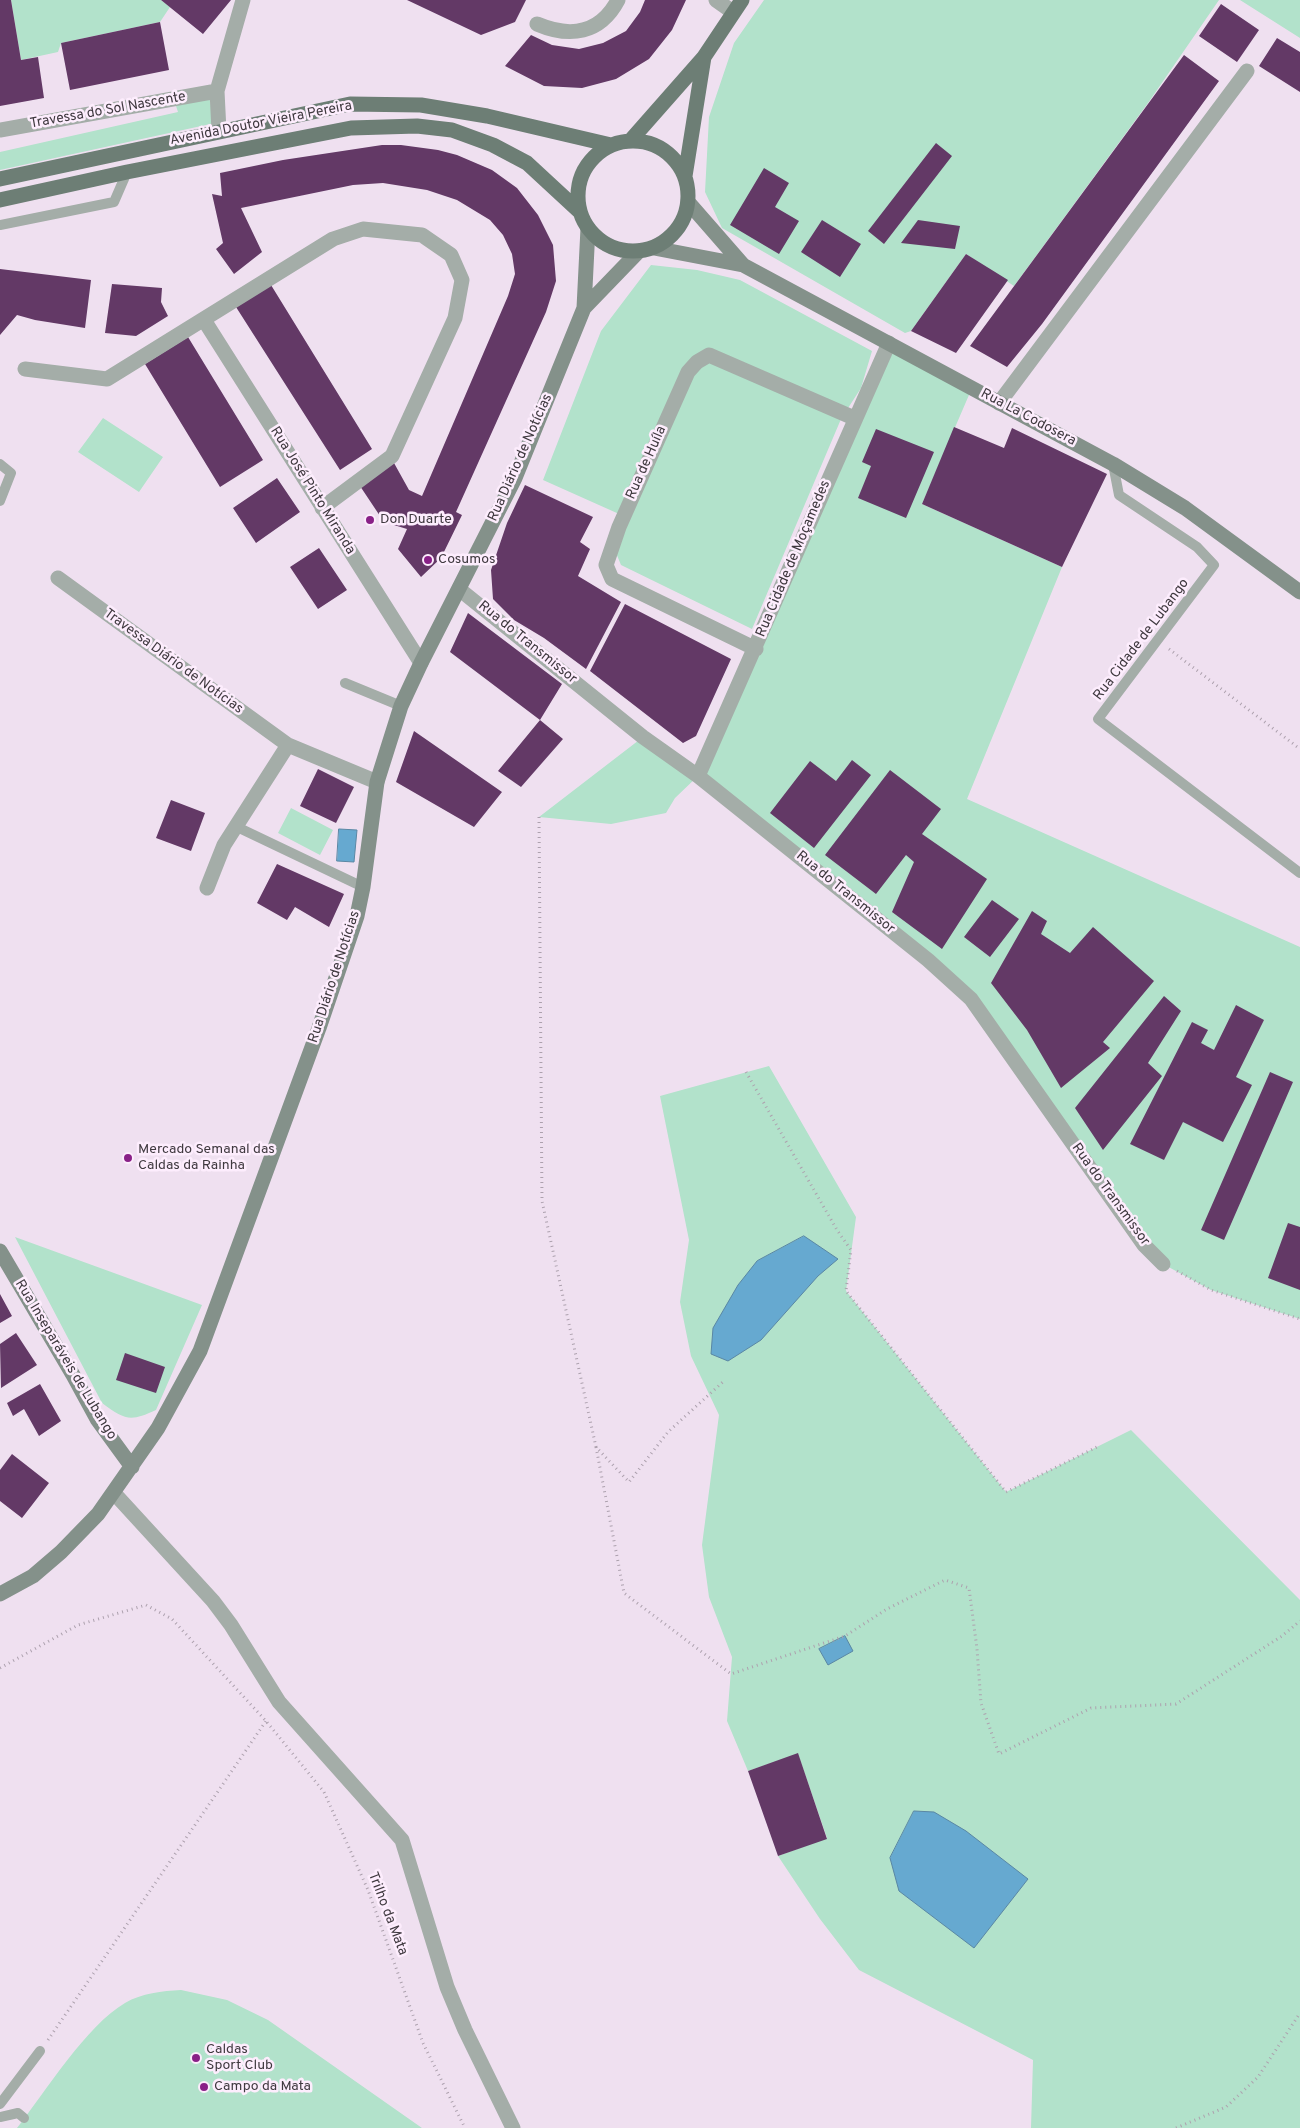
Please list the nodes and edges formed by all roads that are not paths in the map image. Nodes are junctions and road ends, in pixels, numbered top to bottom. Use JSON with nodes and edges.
{"nodes":[{"id":1,"x":242,"y":0,"type":"edge"},
{"id":2,"x":618,"y":0,"type":"edge"},
{"id":3,"x":716,"y":0,"type":"edge"},
{"id":4,"x":738,"y":6,"type":"edge"},
{"id":5,"x":537,"y":24,"type":"dead end"},
{"id":6,"x":704,"y":57,"type":"junction"},
{"id":7,"x":1247,"y":71,"type":"dead end"},
{"id":8,"x":217,"y":91,"type":"junction"},
{"id":9,"x":0,"y":130,"type":"edge"},
{"id":10,"x":219,"y":131,"type":"junction"},
{"id":11,"x":630,"y":141,"type":"junction"},
{"id":12,"x":611,"y":146,"type":"junction"},
{"id":13,"x":126,"y":172,"type":"junction"},
{"id":14,"x":685,"y":176,"type":"junction"},
{"id":15,"x":0,"y":179,"type":"edge"},
{"id":16,"x":0,"y":200,"type":"edge"},
{"id":17,"x":688,"y":202,"type":"junction"},
{"id":18,"x":580,"y":212,"type":"junction"},
{"id":19,"x":0,"y":225,"type":"edge"},
{"id":20,"x":588,"y":228,"type":"junction"},
{"id":21,"x":646,"y":249,"type":"junction"},
{"id":22,"x":742,"y":265,"type":"junction"},
{"id":23,"x":584,"y":308,"type":"junction"},
{"id":24,"x":204,"y":320,"type":"junction"},
{"id":25,"x":888,"y":343,"type":"junction"},
{"id":26,"x":25,"y":369,"type":"dead end"},
{"id":27,"x":999,"y":403,"type":"junction"},
{"id":28,"x":854,"y":418,"type":"junction"},
{"id":29,"x":0,"y":464,"type":"edge"},
{"id":30,"x":1113,"y":464,"type":"junction"},
{"id":31,"x":0,"y":501,"type":"edge"},
{"id":32,"x":322,"y":508,"type":"junction"},
{"id":33,"x":58,"y":578,"type":"dead end"},
{"id":34,"x":459,"y":589,"type":"junction"},
{"id":35,"x":1300,"y":592,"type":"edge"},
{"id":36,"x":756,"y":649,"type":"junction"},
{"id":37,"x":421,"y":663,"type":"junction"},
{"id":38,"x":345,"y":684,"type":"dead end"},
{"id":39,"x":401,"y":706,"type":"junction"},
{"id":40,"x":288,"y":746,"type":"junction"},
{"id":41,"x":698,"y":776,"type":"junction"},
{"id":42,"x":377,"y":782,"type":"junction"},
{"id":43,"x":235,"y":826,"type":"junction"},
{"id":44,"x":1300,"y":874,"type":"edge"},
{"id":45,"x":363,"y":887,"type":"junction"},
{"id":46,"x":206,"y":888,"type":"dead end"},
{"id":47,"x":0,"y":1251,"type":"edge"},
{"id":48,"x":1163,"y":1264,"type":"road end"},
{"id":49,"x":132,"y":1467,"type":"junction"},
{"id":50,"x":114,"y":1493,"type":"junction"},
{"id":51,"x":0,"y":1594,"type":"edge"},
{"id":52,"x":40,"y":2051,"type":"road end"},
{"id":53,"x":0,"y":2104,"type":"edge"},
{"id":54,"x":0,"y":2117,"type":"edge"},
{"id":55,"x":24,"y":2118,"type":"dead end"},
{"id":56,"x":513,"y":2128,"type":"edge"}],
"edges":[{"from":1,"to":8,"type":"street"},
{"from":2,"to":5,"type":"street"},
{"from":3,"to":4,"type":"street"},
{"from":4,"to":6,"type":"main road"},
{"from":6,"to":11,"type":"main road"},
{"from":6,"to":14,"type":"main road"},
{"from":7,"to":27,"type":"street"},
{"from":8,"to":9,"type":"street","name":"Travessa do Sol Nascente"},
{"from":8,"to":10,"type":"street"},
{"from":10,"to":12,"type":"main road","name":"Avenida Doutor Vieira Pereira"},
{"from":10,"to":15,"type":"main road","name":"Avenida Doutor Vieira Pereira"},
{"from":11,"to":12,"type":"main road"},
{"from":11,"to":14,"type":"main road"},
{"from":12,"to":18,"type":"main road"},
{"from":13,"to":16,"type":"main road","name":"Avenida Doutor Vieira Pereira"},
{"from":13,"to":18,"type":"main road","name":"Avenida Doutor Vieira Pereira"},
{"from":13,"to":19,"type":"lane"},
{"from":14,"to":17,"type":"main road"},
{"from":17,"to":21,"type":"main road"},
{"from":17,"to":22,"type":"main road","name":"Rua La Codosera"},
{"from":18,"to":20,"type":"main road"},
{"from":20,"to":21,"type":"main road"},
{"from":20,"to":23,"type":"main road"},
{"from":21,"to":22,"type":"main road","name":"Rua La Codosera"},
{"from":21,"to":23,"type":"main road"},
{"from":22,"to":25,"type":"main road","name":"Rua La Codosera"},
{"from":23,"to":34,"type":"main road","name":"Rua Diário de Notícias"},
{"from":24,"to":26,"type":"street"},
{"from":24,"to":32,"type":"street","name":"Rua José Pinto Miranda"},
{"from":24,"to":32,"type":"street"},
{"from":25,"to":27,"type":"main road","name":"Rua La Codosera"},
{"from":25,"to":28,"type":"street","name":"Rua Cidade de Moçamedes"},
{"from":27,"to":30,"type":"main road","name":"Rua La Codosera"},
{"from":28,"to":36,"type":"street","name":"Rua Cidade de Moçamedes"},
{"from":28,"to":36,"type":"street","name":"Rua de Huíla"},
{"from":29,"to":31,"type":"lane"},
{"from":30,"to":35,"type":"main road","name":"Rua La Codosera"},
{"from":30,"to":44,"type":"lane","name":"Rua Cidade de Lubango"},
{"from":32,"to":37,"type":"street","name":"Rua José Pinto Miranda"},
{"from":33,"to":40,"type":"street","name":"Travessa Diário de Notícias"},
{"from":34,"to":37,"type":"main road","name":"Rua Diário de Notícias"},
{"from":34,"to":41,"type":"street","name":"Rua do Transmissor"},
{"from":36,"to":41,"type":"street","name":"Rua Cidade de Moçamedes"},
{"from":37,"to":39,"type":"main road","name":"Rua Diário de Notícias"},
{"from":38,"to":39,"type":"lane"},
{"from":39,"to":42,"type":"main road","name":"Rua Diário de Notícias"},
{"from":40,"to":42,"type":"street","name":"Travessa Diário de Notícias"},
{"from":40,"to":43,"type":"street"},
{"from":41,"to":48,"type":"street","name":"Rua do Transmissor"},
{"from":42,"to":45,"type":"main road","name":"Rua Diário de Notícias"},
{"from":43,"to":45,"type":"lane"},
{"from":43,"to":46,"type":"street"},
{"from":45,"to":49,"type":"main road","name":"Rua Diário de Notícias"},
{"from":47,"to":49,"type":"main road","name":"Rua Inseparáveis de Lubango"},
{"from":49,"to":50,"type":"main road","name":"Rua Diário de Notícias"},
{"from":50,"to":51,"type":"main road","name":"Rua Diário de Notícias"},
{"from":50,"to":56,"type":"street"},
{"from":52,"to":53,"type":"lane"},
{"from":54,"to":55,"type":"lane"}]}
